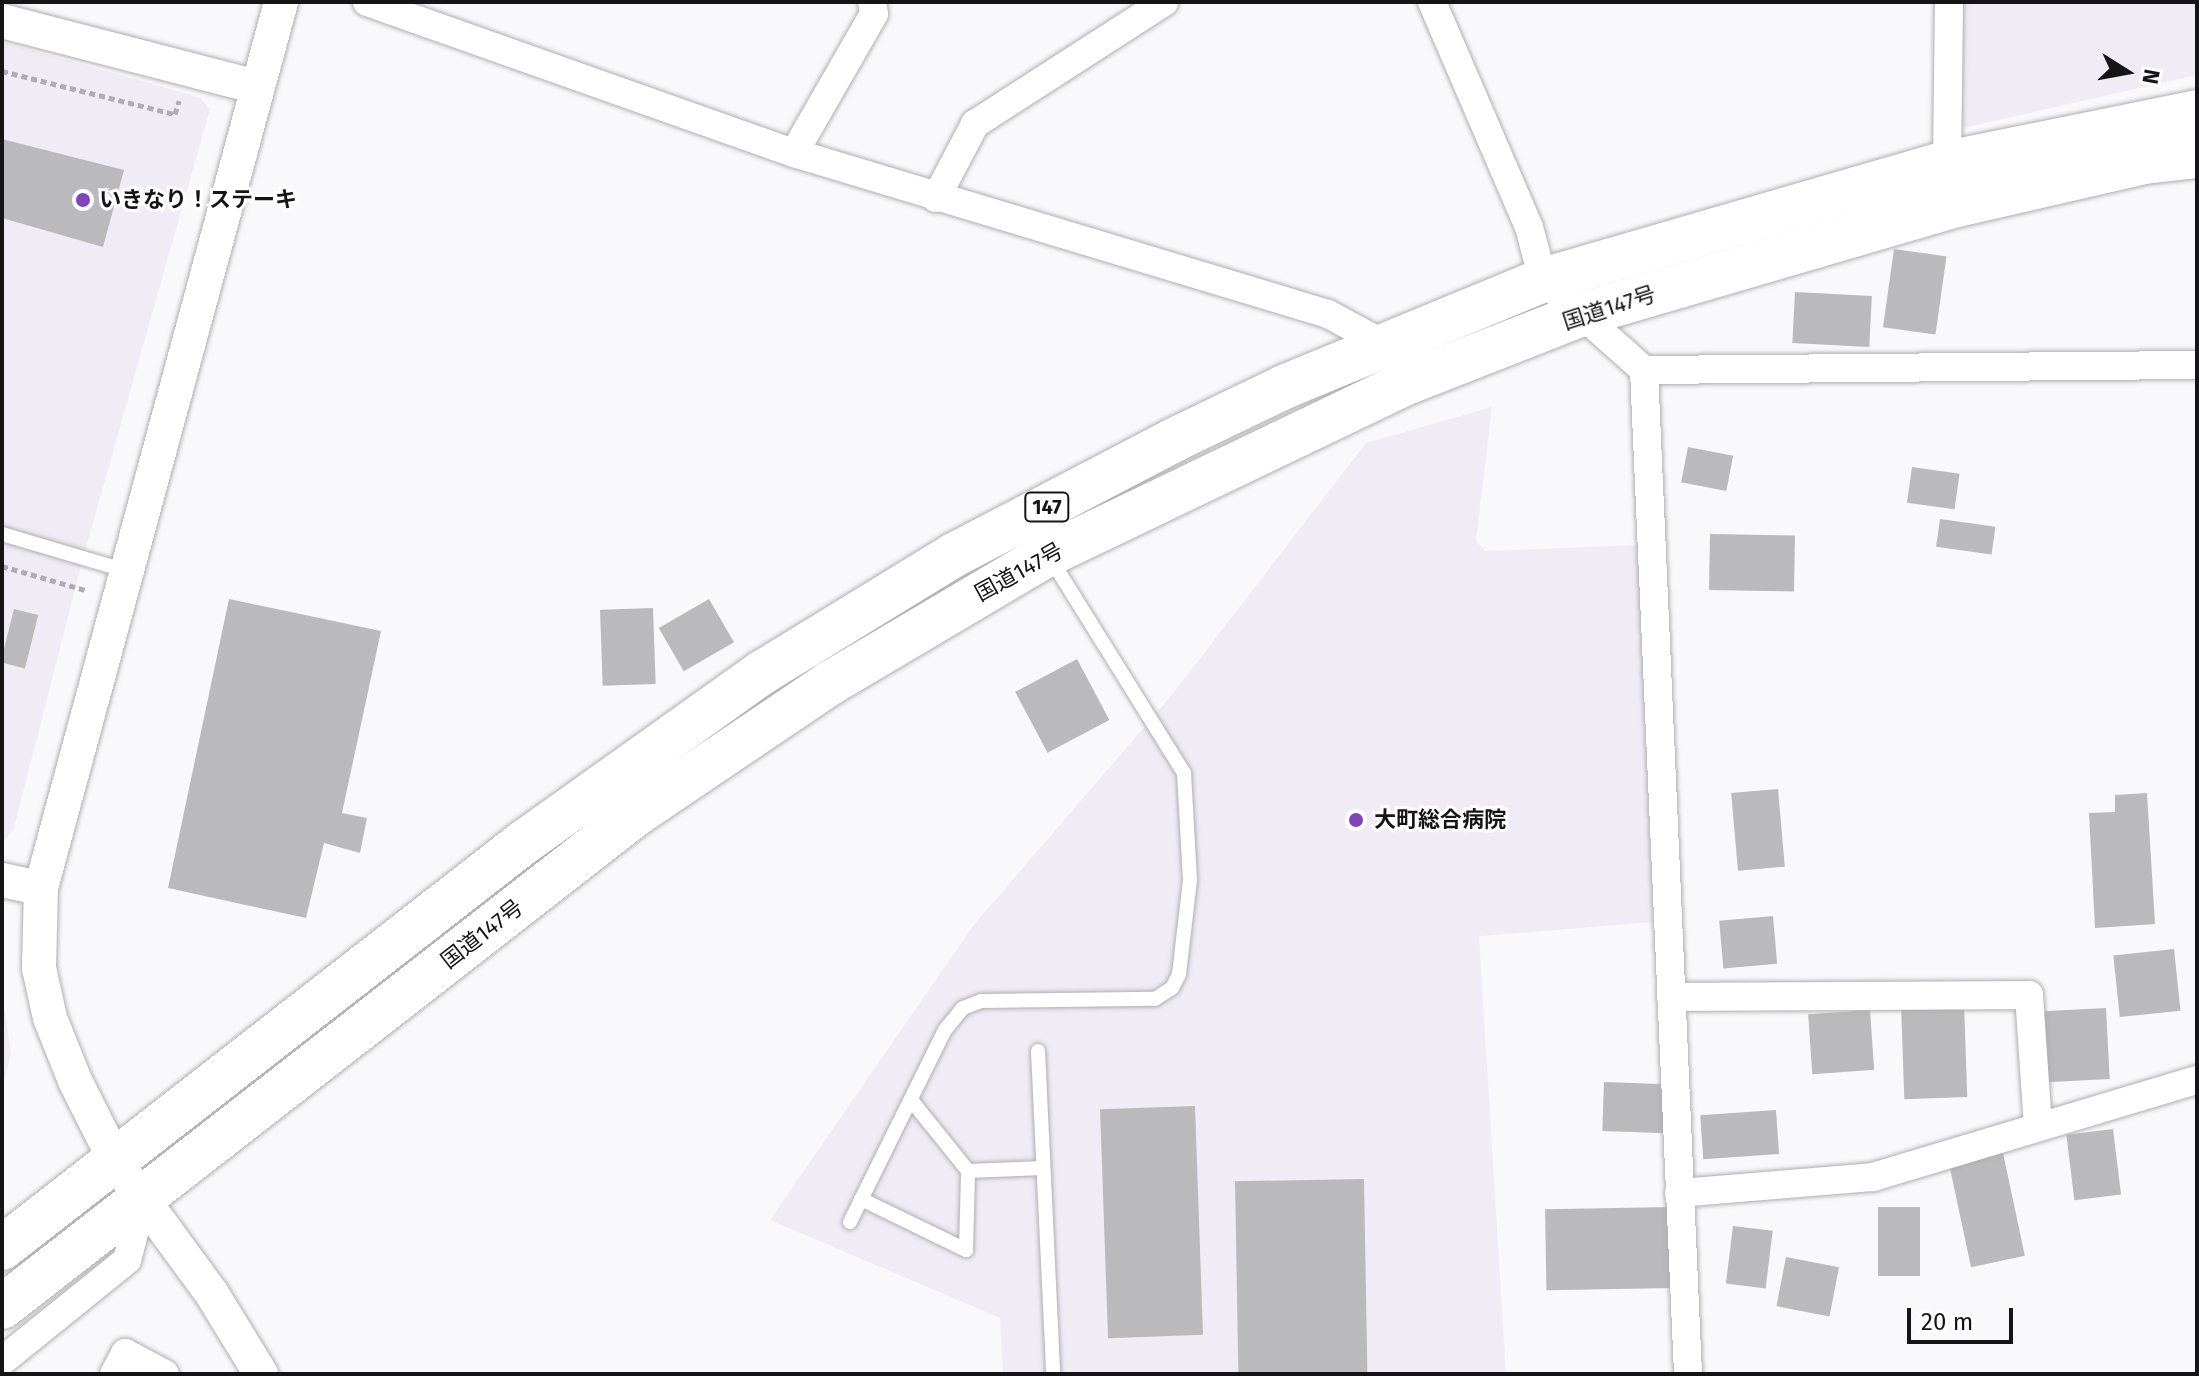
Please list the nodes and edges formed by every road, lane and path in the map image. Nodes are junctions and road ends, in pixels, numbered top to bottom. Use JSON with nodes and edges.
{"nodes":[{"id":1,"x":281,"y":2,"type":"edge"},
{"id":2,"x":367,"y":2,"type":"edge"},
{"id":3,"x":872,"y":2,"type":"edge"},
{"id":4,"x":1164,"y":2,"type":"edge"},
{"id":5,"x":1432,"y":2,"type":"edge"},
{"id":6,"x":1949,"y":2,"type":"edge"},
{"id":7,"x":2,"y":21,"type":"edge"},
{"id":8,"x":2,"y":71,"type":"edge"},
{"id":9,"x":257,"y":87,"type":"junction"},
{"id":10,"x":181,"y":92,"type":"dead end"},
{"id":11,"x":2197,"y":112,"type":"edge"},
{"id":12,"x":794,"y":153,"type":"junction"},
{"id":13,"x":2197,"y":156,"type":"edge"},
{"id":14,"x":1947,"y":163,"type":"junction"},
{"id":15,"x":936,"y":198,"type":"junction"},
{"id":16,"x":1543,"y":280,"type":"junction"},
{"id":17,"x":1580,"y":315,"type":"junction"},
{"id":18,"x":1400,"y":364,"type":"junction"},
{"id":19,"x":2197,"y":365,"type":"edge"},
{"id":20,"x":1644,"y":370,"type":"junction"},
{"id":21,"x":2,"y":534,"type":"edge"},
{"id":22,"x":1039,"y":535,"type":"junction"},
{"id":23,"x":2,"y":566,"type":"edge"},
{"id":24,"x":128,"y":571,"type":"junction"},
{"id":25,"x":94,"y":593,"type":"dead end"},
{"id":26,"x":2,"y":880,"type":"edge"},
{"id":27,"x":41,"y":888,"type":"junction"},
{"id":28,"x":1671,"y":997,"type":"junction"},
{"id":29,"x":1038,"y":1051,"type":"dead end"},
{"id":30,"x":2197,"y":1080,"type":"edge"},
{"id":31,"x":911,"y":1100,"type":"junction"},
{"id":32,"x":2038,"y":1126,"type":"junction"},
{"id":33,"x":117,"y":1164,"type":"junction"},
{"id":34,"x":1043,"y":1168,"type":"junction"},
{"id":35,"x":968,"y":1171,"type":"junction"},
{"id":36,"x":1679,"y":1193,"type":"junction"},
{"id":37,"x":861,"y":1199,"type":"junction"},
{"id":38,"x":143,"y":1200,"type":"junction"},
{"id":39,"x":850,"y":1222,"type":"dead end"},
{"id":40,"x":2,"y":1248,"type":"edge"},
{"id":41,"x":2,"y":1307,"type":"edge"},
{"id":42,"x":2,"y":1361,"type":"edge"},
{"id":43,"x":114,"y":1374,"type":"edge"},
{"id":44,"x":165,"y":1374,"type":"edge"},
{"id":45,"x":261,"y":1374,"type":"edge"},
{"id":46,"x":1053,"y":1374,"type":"edge"},
{"id":47,"x":1688,"y":1374,"type":"edge"}],
"edges":[{"from":1,"to":9,"type":"street"},
{"from":2,"to":12,"type":"street"},
{"from":3,"to":12,"type":"street"},
{"from":4,"to":15,"type":"street"},
{"from":5,"to":16,"type":"street"},
{"from":6,"to":14,"type":"street"},
{"from":7,"to":9,"type":"street"},
{"from":8,"to":10,"type":"path"},
{"from":9,"to":24,"type":"street"},
{"from":11,"to":14,"type":"highway","name":"国道147号","number":"147"},
{"from":12,"to":15,"type":"street"},
{"from":13,"to":17,"type":"highway","name":"国道147号","number":"147"},
{"from":14,"to":16,"type":"highway","name":"国道147号","number":"147"},
{"from":15,"to":18,"type":"street"},
{"from":16,"to":17,"type":"street"},
{"from":16,"to":18,"type":"highway","name":"国道147号","number":"147"},
{"from":17,"to":18,"type":"highway","name":"国道147号","number":"147"},
{"from":17,"to":20,"type":"street"},
{"from":18,"to":22,"type":"highway","name":"国道147号","number":"147"},
{"from":19,"to":20,"type":"street"},
{"from":20,"to":28,"type":"street"},
{"from":21,"to":24,"type":"lane"},
{"from":22,"to":31,"type":"lane"},
{"from":22,"to":33,"type":"highway","name":"国道147号","number":"147"},
{"from":22,"to":38,"type":"highway","name":"国道147号","number":"147"},
{"from":23,"to":25,"type":"path"},
{"from":24,"to":27,"type":"street"},
{"from":26,"to":27,"type":"street"},
{"from":27,"to":33,"type":"street"},
{"from":28,"to":32,"type":"street"},
{"from":28,"to":36,"type":"street"},
{"from":29,"to":34,"type":"lane"},
{"from":30,"to":32,"type":"street"},
{"from":31,"to":35,"type":"lane"},
{"from":31,"to":37,"type":"lane"},
{"from":32,"to":36,"type":"street"},
{"from":33,"to":38,"type":"street"},
{"from":33,"to":40,"type":"highway","name":"国道147号","number":"147"},
{"from":34,"to":35,"type":"lane"},
{"from":34,"to":46,"type":"lane"},
{"from":35,"to":37,"type":"lane"},
{"from":36,"to":47,"type":"street"},
{"from":37,"to":39,"type":"lane"},
{"from":38,"to":41,"type":"highway","name":"国道147号","number":"147"},
{"from":38,"to":42,"type":"street"},
{"from":38,"to":45,"type":"street"},
{"from":43,"to":44,"type":"street"}]}
